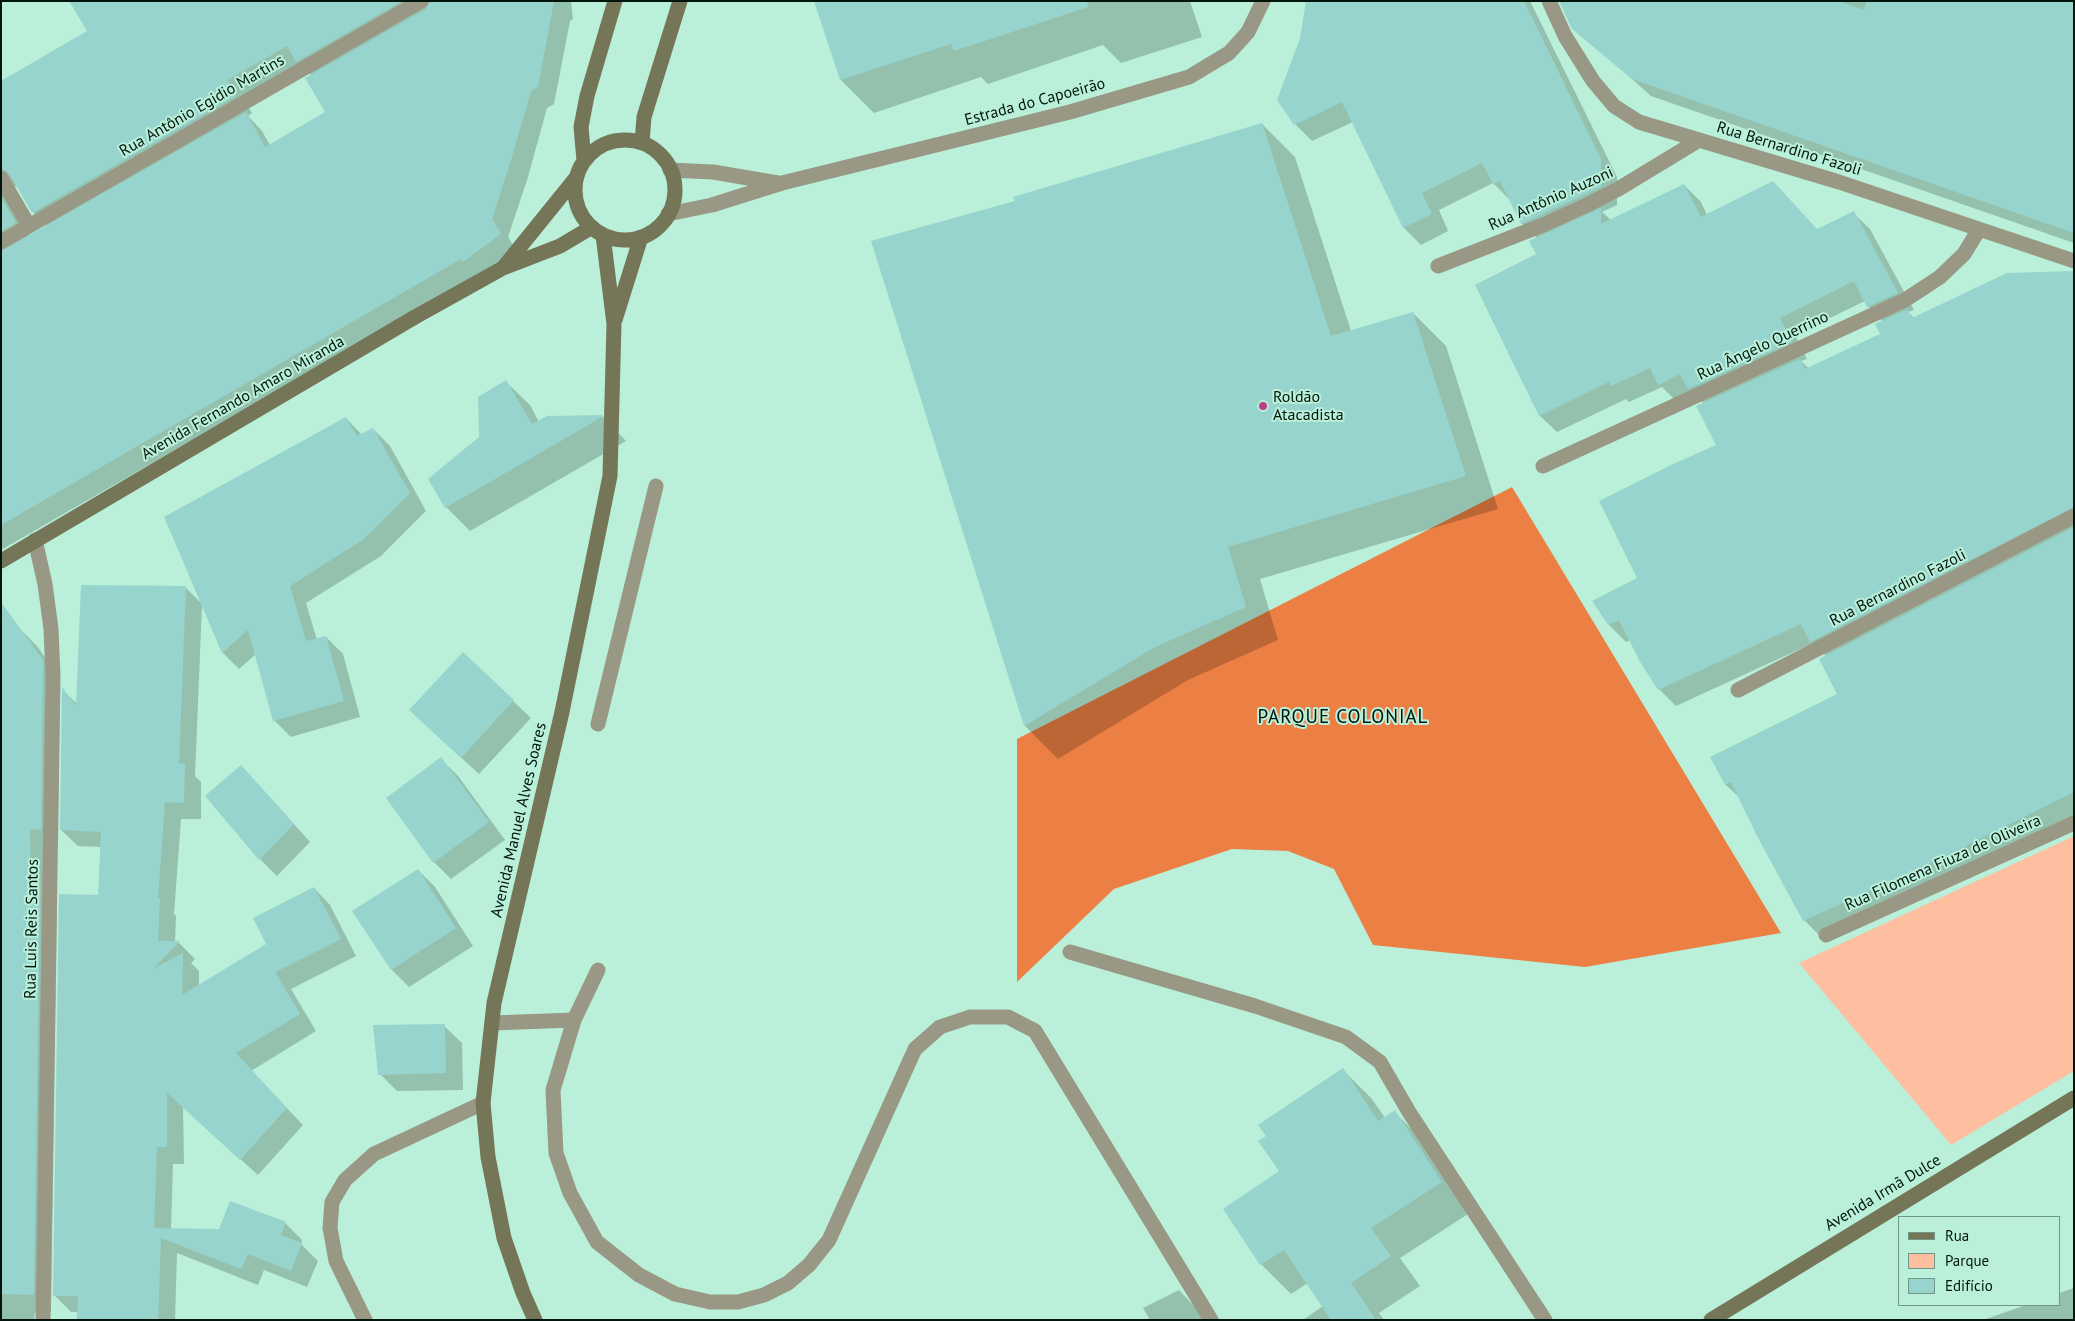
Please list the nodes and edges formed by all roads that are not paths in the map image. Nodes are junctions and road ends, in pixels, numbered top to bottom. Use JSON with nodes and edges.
{"nodes":[{"id":1,"x":421,"y":1,"type":"edge"},
{"id":2,"x":615,"y":1,"type":"edge"},
{"id":3,"x":680,"y":1,"type":"edge"},
{"id":4,"x":1263,"y":1,"type":"edge"},
{"id":5,"x":1549,"y":1,"type":"edge"},
{"id":6,"x":1699,"y":140,"type":"junction"},
{"id":7,"x":642,"y":143,"type":"junction"},
{"id":8,"x":584,"y":160,"type":"junction"},
{"id":9,"x":670,"y":170,"type":"junction"},
{"id":10,"x":1,"y":178,"type":"edge"},
{"id":11,"x":575,"y":179,"type":"junction"},
{"id":12,"x":782,"y":183,"type":"junction"},
{"id":13,"x":668,"y":214,"type":"junction"},
{"id":14,"x":29,"y":226,"type":"junction"},
{"id":15,"x":1978,"y":230,"type":"junction"},
{"id":16,"x":598,"y":231,"type":"junction"},
{"id":17,"x":641,"y":237,"type":"junction"},
{"id":18,"x":1,"y":242,"type":"edge"},
{"id":19,"x":2074,"y":261,"type":"edge"},
{"id":20,"x":1438,"y":266,"type":"dead end"},
{"id":21,"x":503,"y":268,"type":"junction"},
{"id":22,"x":614,"y":324,"type":"junction"},
{"id":23,"x":1543,"y":466,"type":"dead end"},
{"id":24,"x":656,"y":486,"type":"dead end"},
{"id":25,"x":2074,"y":516,"type":"edge"},
{"id":26,"x":35,"y":540,"type":"junction"},
{"id":27,"x":1,"y":561,"type":"edge"},
{"id":28,"x":1738,"y":690,"type":"dead end"},
{"id":29,"x":598,"y":724,"type":"dead end"},
{"id":30,"x":2074,"y":823,"type":"edge"},
{"id":31,"x":1826,"y":935,"type":"dead end"},
{"id":32,"x":1070,"y":952,"type":"dead end"},
{"id":33,"x":598,"y":970,"type":"dead end"},
{"id":34,"x":574,"y":1020,"type":"junction"},
{"id":35,"x":492,"y":1023,"type":"junction"},
{"id":36,"x":2074,"y":1098,"type":"edge"},
{"id":37,"x":483,"y":1103,"type":"junction"},
{"id":38,"x":44,"y":1320,"type":"edge"},
{"id":39,"x":365,"y":1320,"type":"edge"},
{"id":40,"x":535,"y":1320,"type":"edge"},
{"id":41,"x":1211,"y":1320,"type":"edge"},
{"id":42,"x":1545,"y":1320,"type":"edge"},
{"id":43,"x":1711,"y":1320,"type":"edge"}],
"edges":[{"from":1,"to":14,"type":"street","name":"Rua Antônio Egidio Martins"},
{"from":2,"to":8,"type":"main road"},
{"from":3,"to":7,"type":"main road"},
{"from":4,"to":12,"type":"street","name":"Estrada do Capoeirão"},
{"from":5,"to":6,"type":"street","name":"Rua Bernardino Fazoli"},
{"from":6,"to":15,"type":"street","name":"Rua Bernardino Fazoli"},
{"from":6,"to":20,"type":"street","name":"Rua Antônio Auzoni"},
{"from":7,"to":8,"type":"main road"},
{"from":7,"to":9,"type":"main road"},
{"from":8,"to":11,"type":"main road"},
{"from":9,"to":12,"type":"street","name":"Estrada do Capoeirão"},
{"from":9,"to":13,"type":"main road"},
{"from":10,"to":14,"type":"street"},
{"from":11,"to":16,"type":"main road"},
{"from":11,"to":21,"type":"main road","name":"Avenida Fernando Amaro Miranda"},
{"from":12,"to":13,"type":"street","name":"Estrada do Capoeirão"},
{"from":13,"to":17,"type":"main road"},
{"from":14,"to":18,"type":"street","name":"Rua Antônio Egidio Martins"},
{"from":15,"to":19,"type":"street","name":"Rua Bernardino Fazoli"},
{"from":15,"to":23,"type":"street","name":"Rua Ângelo Querrino"},
{"from":16,"to":17,"type":"main road"},
{"from":16,"to":21,"type":"main road","name":"Avenida Fernando Amaro Miranda"},
{"from":16,"to":22,"type":"main road","name":"Avenida Manuel Alves Soares"},
{"from":17,"to":22,"type":"main road","name":"Avenida Manuel Alves Soares"},
{"from":21,"to":26,"type":"main road","name":"Avenida Fernando Amaro Miranda"},
{"from":22,"to":35,"type":"main road","name":"Avenida Manuel Alves Soares"},
{"from":24,"to":29,"type":"street"},
{"from":25,"to":28,"type":"street","name":"Rua Bernardino Fazoli"},
{"from":26,"to":27,"type":"main road","name":"Avenida Fernando Amaro Miranda"},
{"from":26,"to":38,"type":"street","name":"Rua Luis Reis Santos"},
{"from":30,"to":31,"type":"street","name":"Rua Filomena Fiuza de Oliveira"},
{"from":32,"to":42,"type":"street"},
{"from":33,"to":34,"type":"street"},
{"from":34,"to":35,"type":"street"},
{"from":34,"to":41,"type":"street"},
{"from":35,"to":37,"type":"main road","name":"Avenida Manuel Alves Soares"},
{"from":36,"to":43,"type":"main road","name":"Avenida Irmã Dulce"},
{"from":37,"to":39,"type":"street"},
{"from":37,"to":40,"type":"main road","name":"Avenida Manuel Alves Soares"}]}
